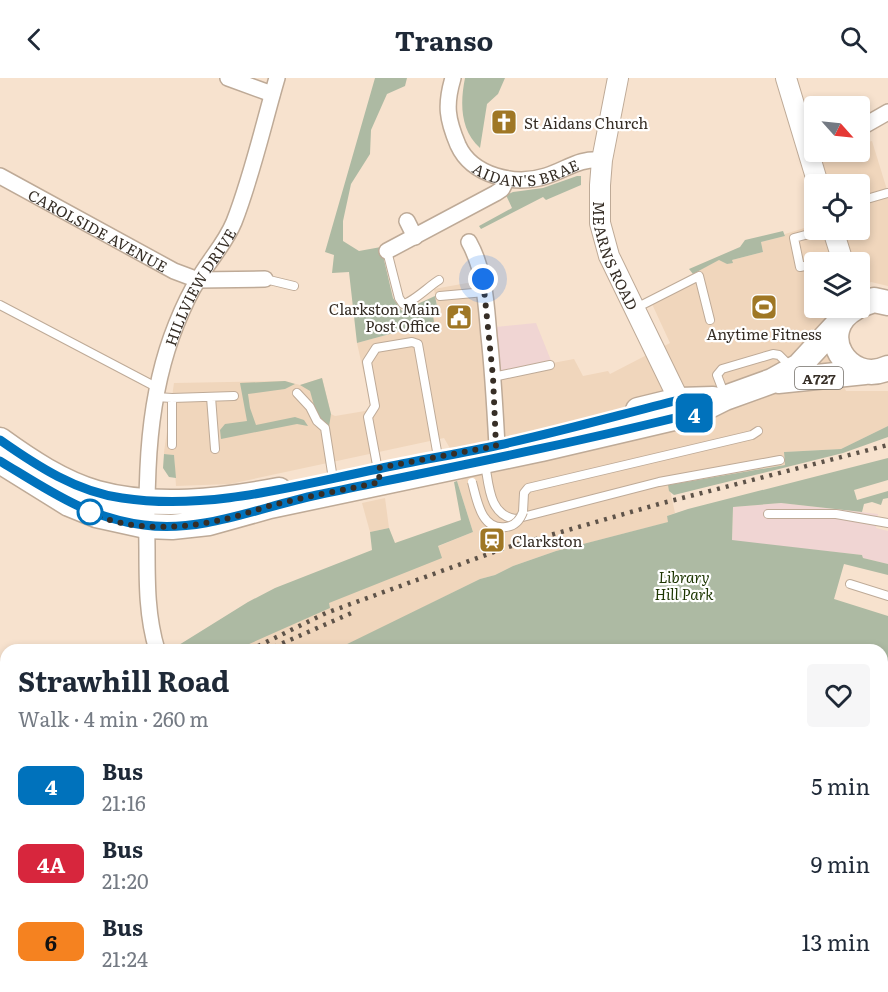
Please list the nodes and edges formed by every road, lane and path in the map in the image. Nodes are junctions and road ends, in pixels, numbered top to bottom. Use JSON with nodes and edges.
{"nodes":[{"id":1,"x":228,"y":78,"type":"edge"},
{"id":2,"x":277,"y":78,"type":"edge"},
{"id":3,"x":453,"y":78,"type":"edge"},
{"id":4,"x":618,"y":78,"type":"edge"},
{"id":5,"x":786,"y":78,"type":"edge"},
{"id":6,"x":272,"y":94,"type":"junction"},
{"id":7,"x":888,"y":112,"type":"edge"},
{"id":8,"x":870,"y":122,"type":"edge"},
{"id":9,"x":804,"y":129,"type":"edge"},
{"id":10,"x":602,"y":160,"type":"junction"},
{"id":11,"x":0,"y":176,"type":"edge"},
{"id":12,"x":507,"y":179,"type":"junction"},
{"id":13,"x":887,"y":193,"type":"edge"},
{"id":14,"x":870,"y":198,"type":"edge"},
{"id":15,"x":407,"y":221,"type":"dead end"},
{"id":16,"x":804,"y":235,"type":"edge"},
{"id":17,"x":415,"y":237,"type":"junction"},
{"id":18,"x":469,"y":242,"type":"dead end"},
{"id":19,"x":387,"y":251,"type":"joint"},
{"id":20,"x":804,"y":266,"type":"edge"},
{"id":21,"x":265,"y":279,"type":"joint"},
{"id":22,"x":198,"y":280,"type":"junction"},
{"id":23,"x":439,"y":280,"type":"dead end"},
{"id":24,"x":294,"y":286,"type":"dead end"},
{"id":25,"x":485,"y":292,"type":"junction"},
{"id":26,"x":440,"y":296,"type":"dead end"},
{"id":27,"x":872,"y":301,"type":"edge"},
{"id":28,"x":0,"y":305,"type":"edge"},
{"id":29,"x":635,"y":309,"type":"junction"},
{"id":30,"x":710,"y":320,"type":"dead end"},
{"id":31,"x":836,"y":326,"type":"junction"},
{"id":32,"x":550,"y":365,"type":"dead end"},
{"id":33,"x":794,"y":369,"type":"junction"},
{"id":34,"x":877,"y":370,"type":"edge"},
{"id":35,"x":493,"y":377,"type":"junction"},
{"id":36,"x":772,"y":381,"type":"junction"},
{"id":37,"x":157,"y":392,"type":"junction"},
{"id":38,"x":297,"y":393,"type":"dead end"},
{"id":39,"x":234,"y":396,"type":"dead end"},
{"id":40,"x":211,"y":397,"type":"junction"},
{"id":41,"x":724,"y":398,"type":"junction"},
{"id":42,"x":172,"y":399,"type":"junction"},
{"id":43,"x":687,"y":406,"type":"junction"},
{"id":44,"x":758,"y":431,"type":"dead end"},
{"id":45,"x":0,"y":440,"type":"edge"},
{"id":46,"x":172,"y":445,"type":"dead end"},
{"id":47,"x":215,"y":449,"type":"dead end"},
{"id":48,"x":438,"y":457,"type":"junction"},
{"id":49,"x":780,"y":460,"type":"dead end"},
{"id":50,"x":0,"y":461,"type":"edge"},
{"id":51,"x":480,"y":463,"type":"junction"},
{"id":52,"x":379,"y":475,"type":"junction"},
{"id":53,"x":333,"y":479,"type":"junction"},
{"id":54,"x":146,"y":501,"type":"junction"},
{"id":55,"x":768,"y":514,"type":"dead end"},
{"id":56,"x":888,"y":523,"type":"edge"},
{"id":57,"x":146,"y":526,"type":"junction"},
{"id":58,"x":850,"y":584,"type":"dead end"},
{"id":59,"x":888,"y":596,"type":"edge"},
{"id":60,"x":152,"y":644,"type":"edge"}],
"edges":[{"from":1,"to":6,"type":"street"},
{"from":2,"to":6,"type":"street","name":"HILLVIEW DRIVE"},
{"from":3,"to":12,"type":"street","name":"AIDAN'S BRAE"},
{"from":4,"to":10,"type":"street","name":"MEARNS ROAD"},
{"from":5,"to":9,"type":"street"},
{"from":6,"to":22,"type":"street","name":"HILLVIEW DRIVE"},
{"from":7,"to":8,"type":"street"},
{"from":10,"to":12,"type":"street","name":"AIDAN'S BRAE"},
{"from":10,"to":29,"type":"street","name":"MEARNS ROAD"},
{"from":11,"to":22,"type":"street","name":"CAROLSIDE AVENUE"},
{"from":12,"to":17,"type":"street"},
{"from":13,"to":14,"type":"lane"},
{"from":15,"to":17,"type":"street"},
{"from":16,"to":20,"type":"lane"},
{"from":17,"to":19,"type":"street"},
{"from":18,"to":25,"type":"street"},
{"from":19,"to":23,"type":"lane"},
{"from":21,"to":22,"type":"street"},
{"from":21,"to":24,"type":"lane"},
{"from":22,"to":37,"type":"street","name":"HILLVIEW DRIVE"},
{"from":25,"to":26,"type":"lane"},
{"from":25,"to":35,"type":"street"},
{"from":27,"to":31,"type":"main road"},
{"from":28,"to":37,"type":"lane"},
{"from":29,"to":30,"type":"lane"},
{"from":29,"to":43,"type":"street","name":"MEARNS ROAD"},
{"from":31,"to":33,"type":"main road","number":"A727"},
{"from":31,"to":34,"type":"main road"},
{"from":32,"to":35,"type":"lane"},
{"from":33,"to":36,"type":"main road","number":"A727"},
{"from":33,"to":41,"type":"lane"},
{"from":34,"to":36,"type":"main road","number":"A727"},
{"from":35,"to":51,"type":"street"},
{"from":36,"to":41,"type":"main road","number":"A727"},
{"from":37,"to":42,"type":"lane"},
{"from":37,"to":54,"type":"street","name":"HILLVIEW DRIVE"},
{"from":38,"to":53,"type":"lane"},
{"from":39,"to":40,"type":"lane"},
{"from":40,"to":42,"type":"lane"},
{"from":40,"to":47,"type":"lane"},
{"from":41,"to":43,"type":"main road","number":"A727"},
{"from":42,"to":46,"type":"lane"},
{"from":43,"to":51,"type":"main road","number":"A727"},
{"from":44,"to":51,"type":"lane","bridge":true},
{"from":45,"to":54,"type":"main road","number":"A727"},
{"from":48,"to":51,"type":"main road","number":"A727"},
{"from":48,"to":52,"type":"main road","number":"A727"},
{"from":48,"to":52,"type":"lane"},
{"from":49,"to":51,"type":"lane"},
{"from":50,"to":57,"type":"main road","number":"A727"},
{"from":51,"to":52,"type":"main road","number":"A727"},
{"from":52,"to":53,"type":"main road","number":"A727"},
{"from":52,"to":57,"type":"main road","number":"A727"},
{"from":53,"to":54,"type":"main road","number":"A727"},
{"from":54,"to":57,"type":"street","name":"HILLVIEW DRIVE"},
{"from":55,"to":56,"type":"lane"},
{"from":57,"to":60,"type":"street","name":"HILLVIEW DRIVE"},
{"from":58,"to":59,"type":"lane"}]}
